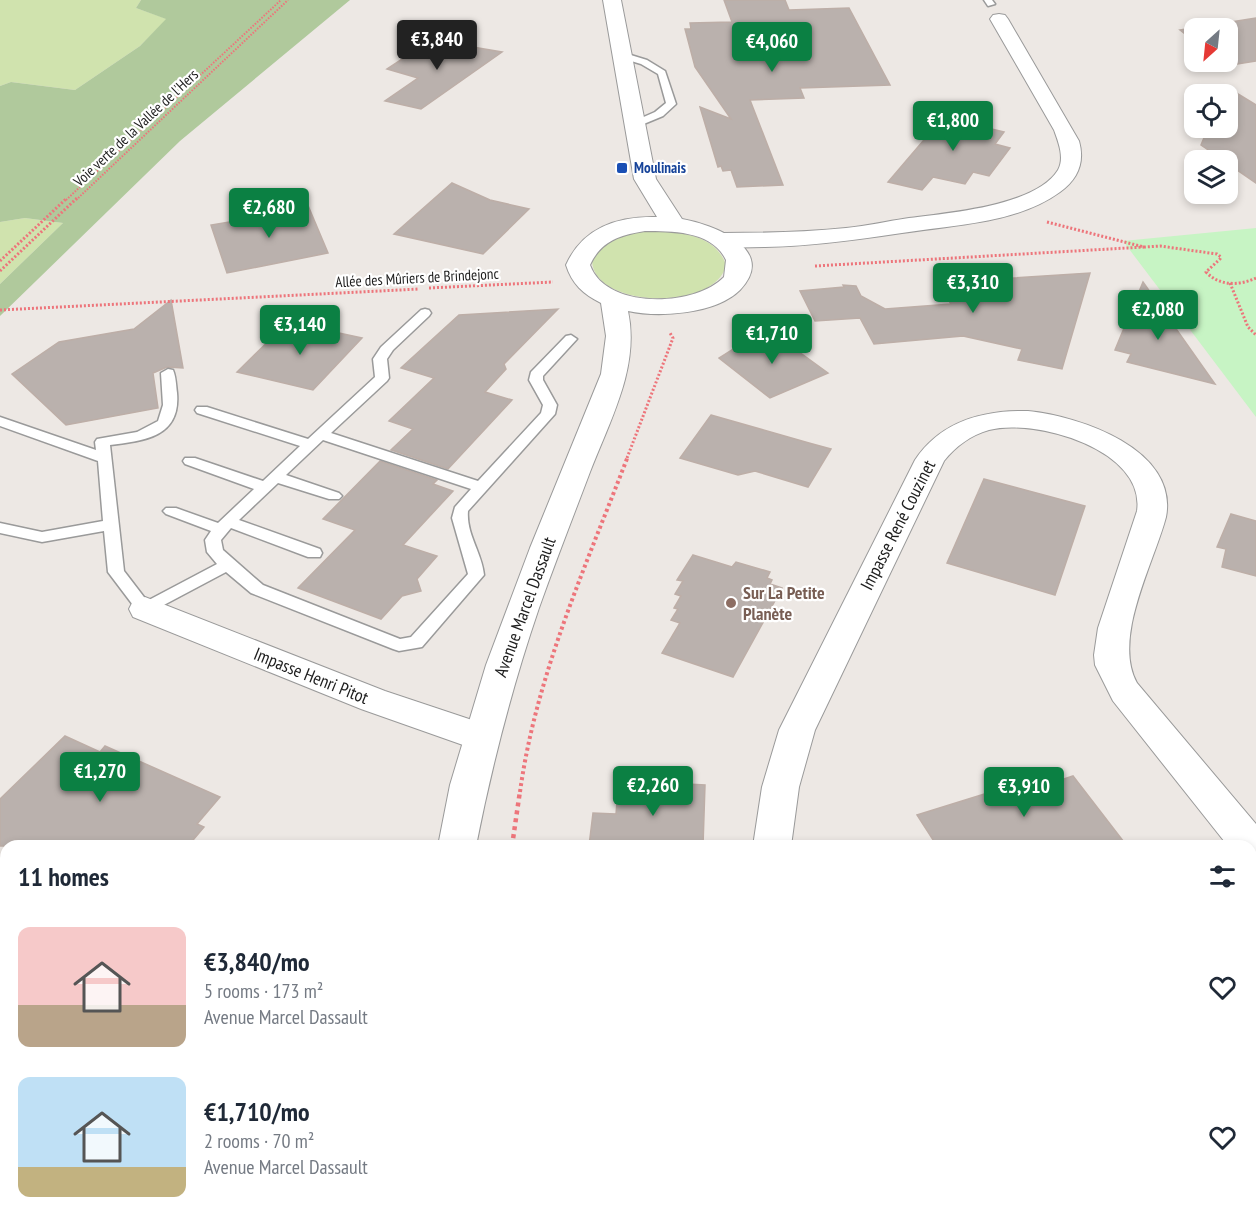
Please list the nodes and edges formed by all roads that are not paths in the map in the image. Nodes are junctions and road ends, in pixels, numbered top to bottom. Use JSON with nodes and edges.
{"nodes":[{"id":1,"x":612,"y":0,"type":"edge"},
{"id":2,"x":993,"y":8,"type":"edge"},
{"id":3,"x":621,"y":54,"type":"junction"},
{"id":4,"x":634,"y":125,"type":"junction"},
{"id":5,"x":645,"y":179,"type":"junction"},
{"id":6,"x":673,"y":224,"type":"junction"},
{"id":7,"x":619,"y":229,"type":"junction"},
{"id":8,"x":847,"y":235,"type":"junction"},
{"id":9,"x":723,"y":240,"type":"junction"},
{"id":10,"x":740,"y":267,"type":"junction"},
{"id":11,"x":613,"y":299,"type":"junction"},
{"id":12,"x":682,"y":305,"type":"junction"},
{"id":13,"x":425,"y":313,"type":"dead end"},
{"id":14,"x":571,"y":339,"type":"dead end"},
{"id":15,"x":168,"y":373,"type":"dead end"},
{"id":16,"x":615,"y":374,"type":"junction"},
{"id":17,"x":202,"y":410,"type":"dead end"},
{"id":18,"x":0,"y":421,"type":"edge"},
{"id":19,"x":316,"y":440,"type":"junction"},
{"id":20,"x":105,"y":458,"type":"junction"},
{"id":21,"x":190,"y":461,"type":"dead end"},
{"id":22,"x":276,"y":477,"type":"junction"},
{"id":23,"x":265,"y":487,"type":"junction"},
{"id":24,"x":481,"y":487,"type":"junction"},
{"id":25,"x":334,"y":496,"type":"dead end"},
{"id":26,"x":171,"y":511,"type":"dead end"},
{"id":27,"x":111,"y":525,"type":"junction"},
{"id":28,"x":224,"y":525,"type":"junction"},
{"id":29,"x":0,"y":528,"type":"edge"},
{"id":30,"x":314,"y":553,"type":"dead end"},
{"id":31,"x":227,"y":565,"type":"junction"},
{"id":32,"x":145,"y":609,"type":"junction"},
{"id":33,"x":480,"y":737,"type":"junction"},
{"id":34,"x":458,"y":840,"type":"edge"},
{"id":35,"x":772,"y":840,"type":"edge"},
{"id":36,"x":1246,"y":840,"type":"edge"}],
"edges":[{"from":1,"to":3,"type":"street"},
{"from":2,"to":8,"type":"street"},
{"from":3,"to":4,"type":"street"},
{"from":3,"to":4,"type":"lane"},
{"from":4,"to":5,"type":"street"},
{"from":5,"to":6,"type":"street"},
{"from":5,"to":7,"type":"street"},
{"from":6,"to":7,"type":"street"},
{"from":6,"to":9,"type":"street"},
{"from":7,"to":11,"type":"street","name":"Avenue Marcel Dassault"},
{"from":8,"to":9,"type":"street"},
{"from":8,"to":10,"type":"street"},
{"from":9,"to":10,"type":"street"},
{"from":10,"to":12,"type":"street","name":"Avenue Marcel Dassault"},
{"from":11,"to":12,"type":"street","name":"Avenue Marcel Dassault"},
{"from":11,"to":16,"type":"street","name":"Avenue Marcel Dassault"},
{"from":12,"to":16,"type":"street","name":"Avenue Marcel Dassault"},
{"from":13,"to":19,"type":"lane"},
{"from":14,"to":24,"type":"lane"},
{"from":15,"to":20,"type":"lane"},
{"from":16,"to":33,"type":"street","name":"Avenue Marcel Dassault"},
{"from":17,"to":19,"type":"lane"},
{"from":18,"to":20,"type":"lane"},
{"from":19,"to":22,"type":"lane"},
{"from":19,"to":24,"type":"lane"},
{"from":20,"to":27,"type":"lane"},
{"from":21,"to":23,"type":"lane"},
{"from":22,"to":23,"type":"lane"},
{"from":22,"to":25,"type":"lane"},
{"from":23,"to":28,"type":"lane"},
{"from":24,"to":31,"type":"lane"},
{"from":26,"to":28,"type":"lane"},
{"from":27,"to":29,"type":"lane"},
{"from":27,"to":32,"type":"lane"},
{"from":28,"to":30,"type":"lane"},
{"from":28,"to":31,"type":"lane"},
{"from":31,"to":32,"type":"lane"},
{"from":32,"to":33,"type":"street","name":"Impasse Henri Pitot"},
{"from":33,"to":34,"type":"street","name":"Avenue Marcel Dassault"},
{"from":35,"to":36,"type":"street","name":"Impasse René Couzinet"}]}
